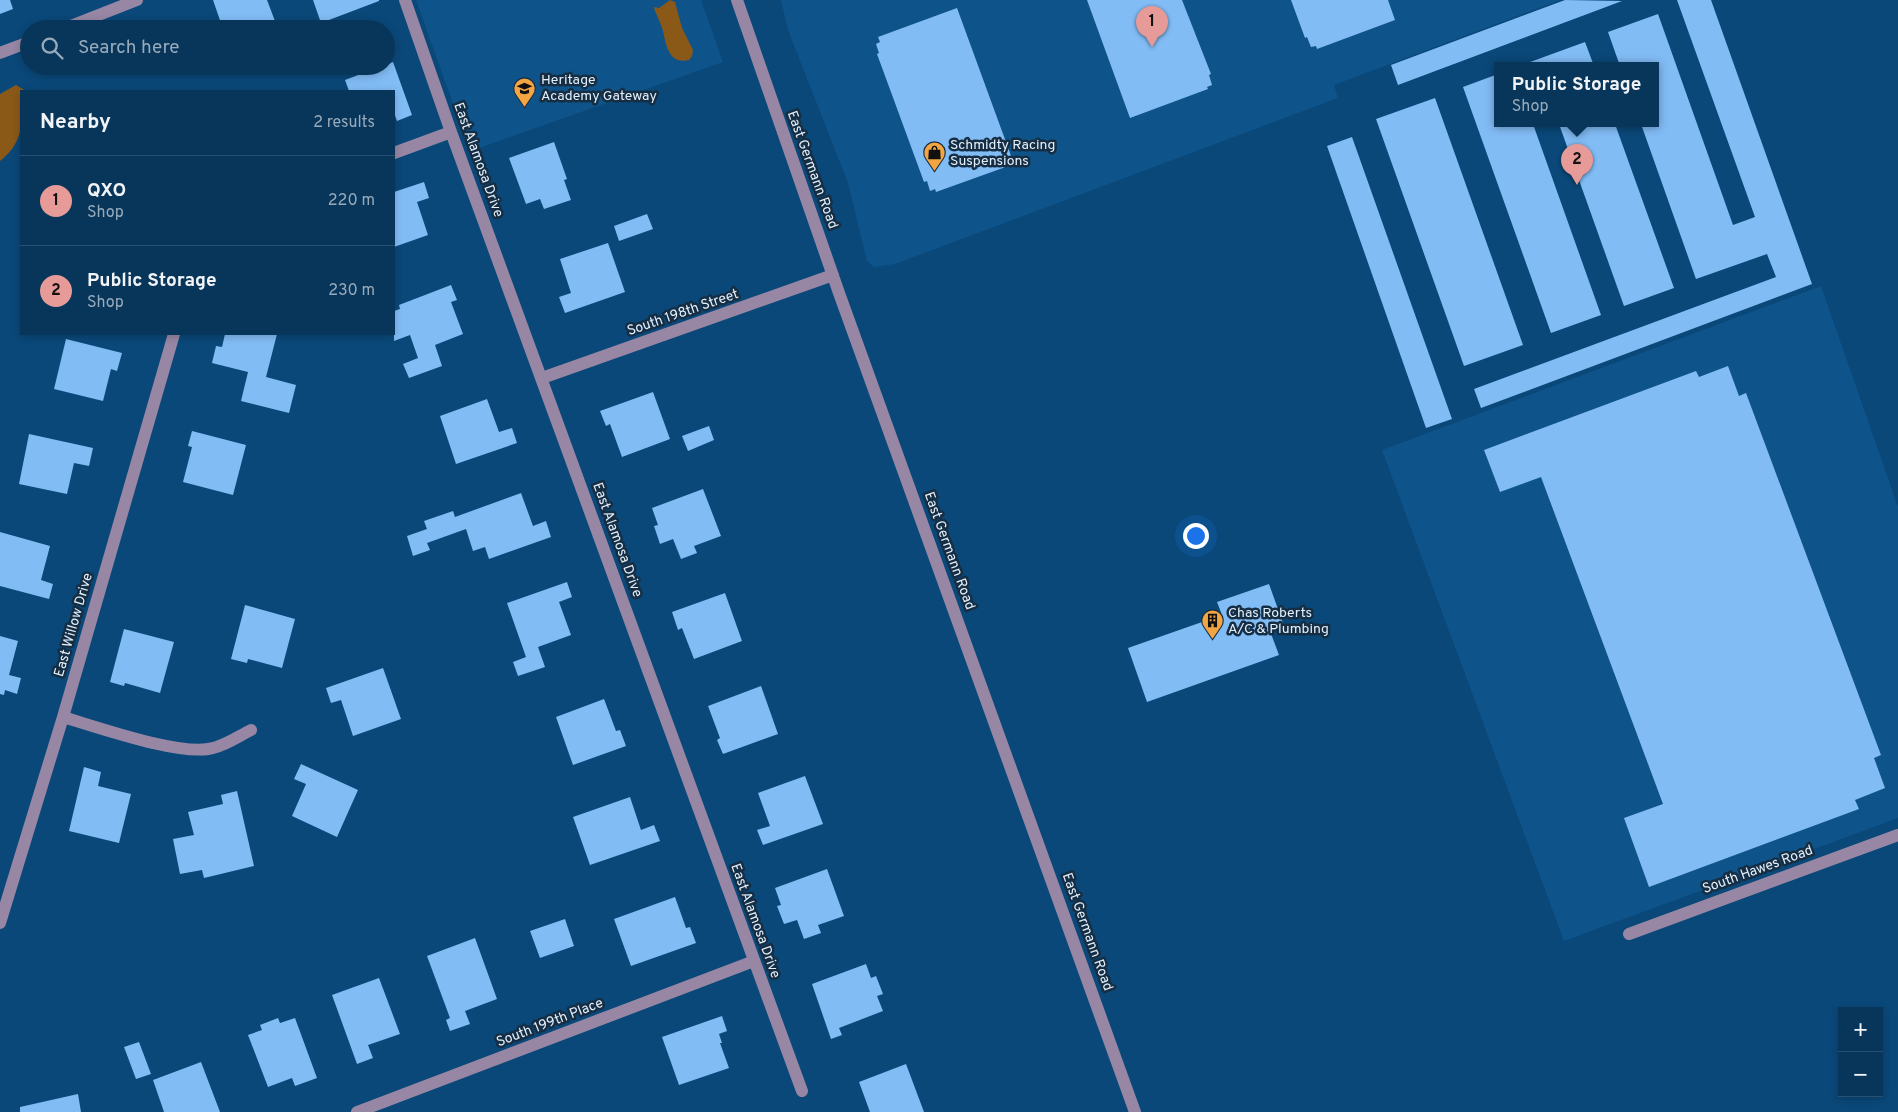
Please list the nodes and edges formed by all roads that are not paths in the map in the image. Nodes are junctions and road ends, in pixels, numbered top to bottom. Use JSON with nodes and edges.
{"nodes":[{"id":1,"x":137,"y":0,"type":"edge"},
{"id":2,"x":406,"y":0,"type":"edge"},
{"id":3,"x":737,"y":0,"type":"edge"},
{"id":4,"x":86,"y":20,"type":"edge"},
{"id":5,"x":20,"y":45,"type":"edge"},
{"id":6,"x":0,"y":53,"type":"edge"},
{"id":7,"x":452,"y":132,"type":"junction"},
{"id":8,"x":395,"y":152,"type":"edge"},
{"id":9,"x":834,"y":276,"type":"junction"},
{"id":10,"x":174,"y":335,"type":"edge"},
{"id":11,"x":542,"y":378,"type":"junction"},
{"id":12,"x":63,"y":717,"type":"junction"},
{"id":13,"x":251,"y":730,"type":"dead end"},
{"id":14,"x":1898,"y":835,"type":"edge"},
{"id":15,"x":0,"y":923,"type":"edge"},
{"id":16,"x":1629,"y":934,"type":"dead end"},
{"id":17,"x":754,"y":961,"type":"junction"},
{"id":18,"x":802,"y":1091,"type":"dead end"},
{"id":19,"x":357,"y":1112,"type":"edge"},
{"id":20,"x":1135,"y":1112,"type":"edge"}],
"edges":[{"from":1,"to":4,"type":"street"},
{"from":2,"to":7,"type":"street","name":"East Alamosa Drive"},
{"from":3,"to":9,"type":"street","name":"East Germann Road"},
{"from":5,"to":6,"type":"street"},
{"from":7,"to":8,"type":"street"},
{"from":7,"to":11,"type":"street","name":"East Alamosa Drive"},
{"from":9,"to":11,"type":"street","name":"South 198th Street"},
{"from":9,"to":20,"type":"street","name":"East Germann Road"},
{"from":10,"to":12,"type":"street","name":"East Willow Drive"},
{"from":11,"to":17,"type":"street","name":"East Alamosa Drive"},
{"from":12,"to":13,"type":"street"},
{"from":12,"to":15,"type":"street","name":"East Willow Drive"},
{"from":14,"to":16,"type":"street","name":"South Hawes Road"},
{"from":17,"to":18,"type":"street","name":"East Alamosa Drive"},
{"from":17,"to":19,"type":"street","name":"South 199th Place"}]}
